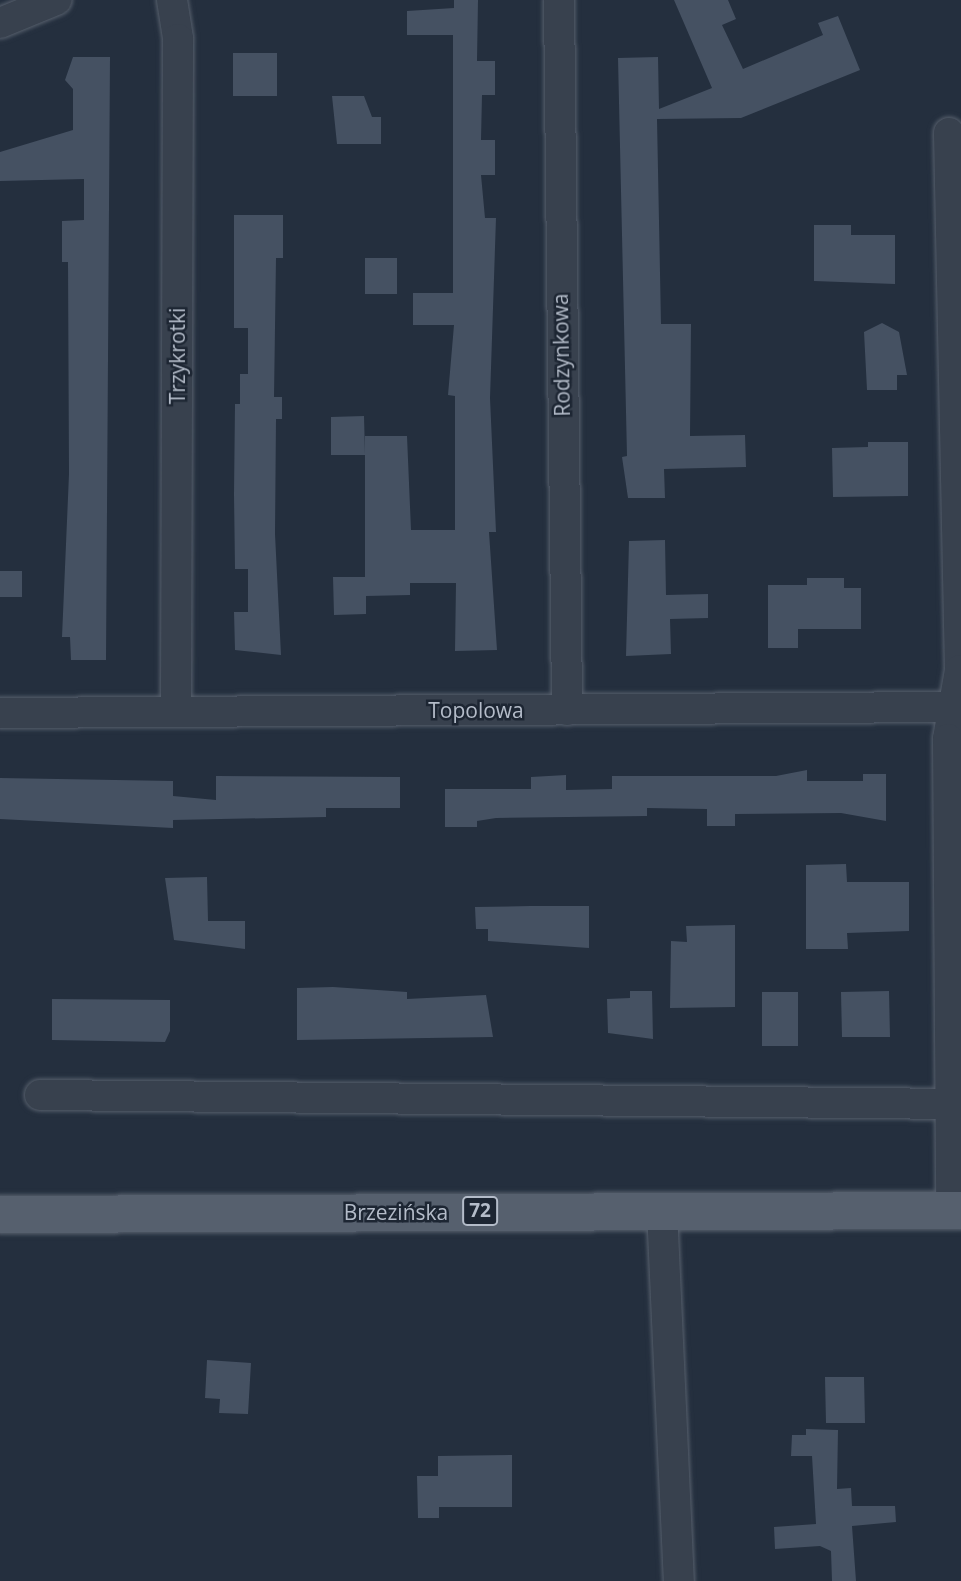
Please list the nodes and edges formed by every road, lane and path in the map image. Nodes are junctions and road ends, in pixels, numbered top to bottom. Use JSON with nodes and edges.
{"nodes":[{"id":1,"x":56,"y":0,"type":"edge"},
{"id":2,"x":172,"y":0,"type":"edge"},
{"id":3,"x":559,"y":0,"type":"edge"},
{"id":4,"x":0,"y":23,"type":"edge"},
{"id":5,"x":949,"y":133,"type":"dead end"},
{"id":6,"x":957,"y":707,"type":"edge"},
{"id":7,"x":567,"y":710,"type":"junction"},
{"id":8,"x":176,"y":712,"type":"junction"},
{"id":9,"x":0,"y":713,"type":"edge"},
{"id":10,"x":40,"y":1095,"type":"dead end"},
{"id":11,"x":955,"y":1104,"type":"edge"},
{"id":12,"x":662,"y":1210,"type":"junction"},
{"id":13,"x":956,"y":1210,"type":"edge"},
{"id":14,"x":0,"y":1214,"type":"edge"},
{"id":15,"x":678,"y":1581,"type":"edge"}],
"edges":[{"from":1,"to":4,"type":"street"},
{"from":2,"to":8,"type":"street","name":"Trzykrotki"},
{"from":3,"to":7,"type":"street","name":"Rodzynkowa"},
{"from":5,"to":6,"type":"street"},
{"from":6,"to":7,"type":"street","name":"Topolowa"},
{"from":6,"to":11,"type":"street"},
{"from":7,"to":8,"type":"street","name":"Topolowa"},
{"from":8,"to":9,"type":"street","name":"Topolowa"},
{"from":10,"to":11,"type":"street"},
{"from":11,"to":13,"type":"street"},
{"from":12,"to":13,"type":"main road","name":"Brzezińska","number":"72"},
{"from":12,"to":14,"type":"main road","name":"Brzezińska","number":"72"},
{"from":12,"to":15,"type":"street"}]}
